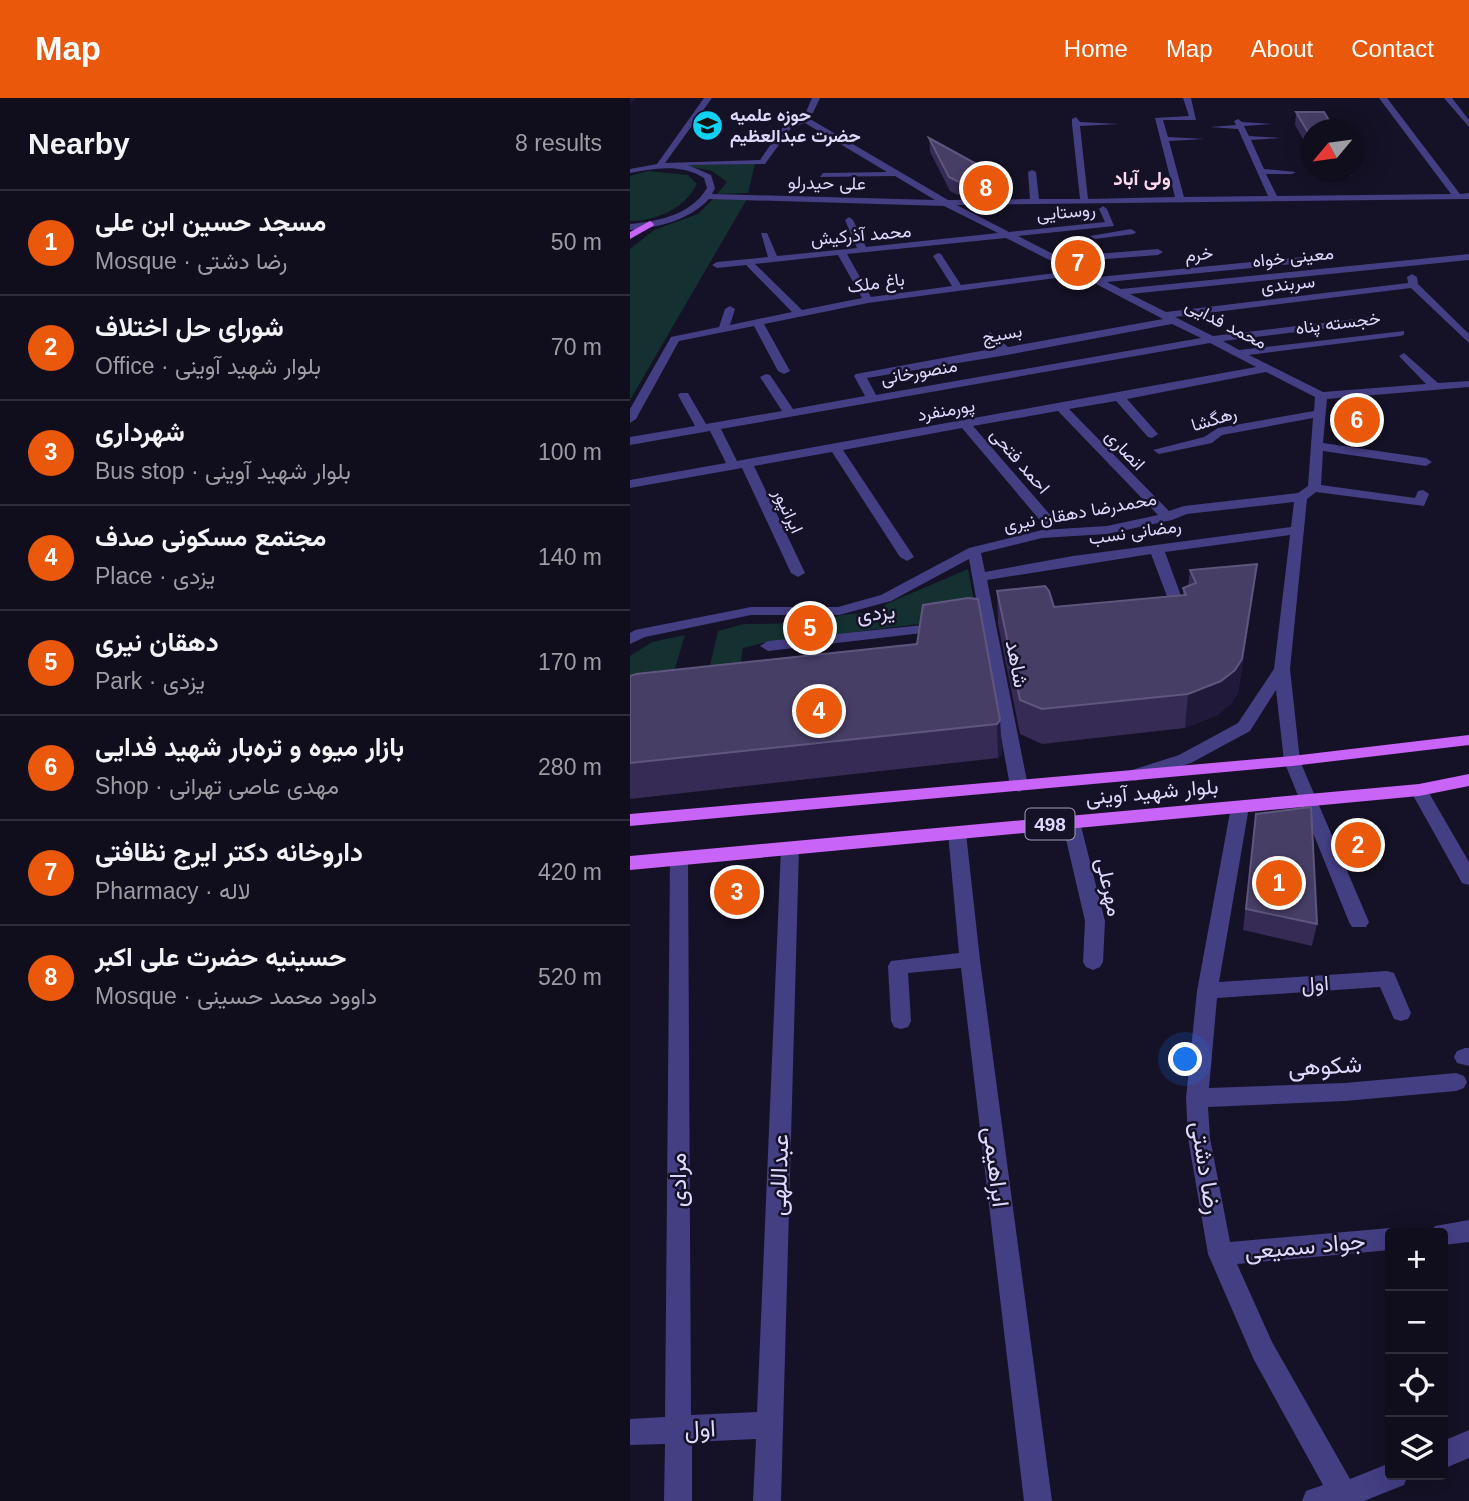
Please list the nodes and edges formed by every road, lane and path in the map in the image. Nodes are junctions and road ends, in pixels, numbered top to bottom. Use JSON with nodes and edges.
{"nodes":[{"id":1,"x":708,"y":98,"type":"edge"},
{"id":2,"x":816,"y":98,"type":"edge"},
{"id":3,"x":1187,"y":98,"type":"edge"},
{"id":4,"x":1383,"y":98,"type":"edge"},
{"id":5,"x":1448,"y":98,"type":"edge"},
{"id":6,"x":1460,"y":98,"type":"edge"},
{"id":7,"x":1469,"y":110,"type":"edge"},
{"id":8,"x":806,"y":120,"type":"junction"},
{"id":9,"x":1115,"y":124,"type":"dead end"},
{"id":10,"x":1239,"y":124,"type":"junction"},
{"id":11,"x":1268,"y":124,"type":"dead end"},
{"id":12,"x":1469,"y":125,"type":"edge"},
{"id":13,"x":1214,"y":127,"type":"dead end"},
{"id":14,"x":1246,"y":138,"type":"junction"},
{"id":15,"x":1277,"y":138,"type":"dead end"},
{"id":16,"x":1164,"y":139,"type":"junction"},
{"id":17,"x":1201,"y":139,"type":"dead end"},
{"id":18,"x":660,"y":165,"type":"junction"},
{"id":19,"x":630,"y":171,"type":"edge"},
{"id":20,"x":1032,"y":172,"type":"dead end"},
{"id":21,"x":1260,"y":172,"type":"junction"},
{"id":22,"x":1292,"y":172,"type":"dead end"},
{"id":23,"x":896,"y":174,"type":"junction"},
{"id":24,"x":822,"y":175,"type":"dead end"},
{"id":25,"x":706,"y":196,"type":"junction"},
{"id":26,"x":1457,"y":196,"type":"junction"},
{"id":27,"x":1469,"y":196,"type":"edge"},
{"id":28,"x":834,"y":198,"type":"junction"},
{"id":29,"x":1274,"y":199,"type":"junction"},
{"id":30,"x":1180,"y":200,"type":"junction"},
{"id":31,"x":1084,"y":201,"type":"junction"},
{"id":32,"x":1035,"y":202,"type":"junction"},
{"id":33,"x":946,"y":203,"type":"junction"},
{"id":34,"x":1103,"y":209,"type":"dead end"},
{"id":35,"x":833,"y":213,"type":"dead end"},
{"id":36,"x":849,"y":219,"type":"dead end"},
{"id":37,"x":650,"y":224,"type":"junction"},
{"id":38,"x":630,"y":227,"type":"edge"},
{"id":39,"x":1130,"y":232,"type":"dead end"},
{"id":40,"x":1007,"y":233,"type":"junction"},
{"id":41,"x":764,"y":235,"type":"dead end"},
{"id":42,"x":630,"y":236,"type":"edge"},
{"id":43,"x":1026,"y":242,"type":"junction"},
{"id":44,"x":1444,"y":250,"type":"dead end"},
{"id":45,"x":863,"y":251,"type":"junction"},
{"id":46,"x":841,"y":252,"type":"junction"},
{"id":47,"x":1158,"y":252,"type":"dead end"},
{"id":48,"x":939,"y":256,"type":"dead end"},
{"id":49,"x":1469,"y":257,"type":"edge"},
{"id":50,"x":1454,"y":259,"type":"junction"},
{"id":51,"x":774,"y":260,"type":"junction"},
{"id":52,"x":1060,"y":260,"type":"junction"},
{"id":53,"x":1303,"y":260,"type":"dead end"},
{"id":54,"x":748,"y":262,"type":"junction"},
{"id":55,"x":717,"y":265,"type":"dead end"},
{"id":56,"x":1084,"y":272,"type":"junction"},
{"id":57,"x":1098,"y":280,"type":"junction"},
{"id":58,"x":958,"y":290,"type":"junction"},
{"id":59,"x":1120,"y":292,"type":"junction"},
{"id":60,"x":868,"y":300,"type":"junction"},
{"id":61,"x":730,"y":309,"type":"dead end"},
{"id":62,"x":799,"y":313,"type":"junction"},
{"id":63,"x":1171,"y":318,"type":"junction"},
{"id":64,"x":1372,"y":320,"type":"dead end"},
{"id":65,"x":758,"y":323,"type":"junction"},
{"id":66,"x":723,"y":330,"type":"junction"},
{"id":67,"x":1400,"y":333,"type":"dead end"},
{"id":68,"x":990,"y":335,"type":"dead end"},
{"id":69,"x":1214,"y":339,"type":"junction"},
{"id":70,"x":1469,"y":340,"type":"edge"},
{"id":71,"x":1007,"y":352,"type":"junction"},
{"id":72,"x":1238,"y":353,"type":"junction"},
{"id":73,"x":1404,"y":356,"type":"dead end"},
{"id":74,"x":1268,"y":368,"type":"junction"},
{"id":75,"x":784,"y":371,"type":"dead end"},
{"id":76,"x":766,"y":377,"type":"dead end"},
{"id":77,"x":1469,"y":384,"type":"edge"},
{"id":78,"x":1434,"y":386,"type":"junction"},
{"id":79,"x":684,"y":394,"type":"dead end"},
{"id":80,"x":1321,"y":396,"type":"junction"},
{"id":81,"x":1119,"y":397,"type":"junction"},
{"id":82,"x":872,"y":398,"type":"junction"},
{"id":83,"x":1059,"y":406,"type":"junction"},
{"id":84,"x":1320,"y":413,"type":"junction"},
{"id":85,"x":790,"y":414,"type":"junction"},
{"id":86,"x":630,"y":419,"type":"edge"},
{"id":87,"x":965,"y":424,"type":"junction"},
{"id":88,"x":708,"y":427,"type":"junction"},
{"id":89,"x":1152,"y":434,"type":"dead end"},
{"id":90,"x":630,"y":441,"type":"edge"},
{"id":91,"x":1317,"y":446,"type":"junction"},
{"id":92,"x":835,"y":447,"type":"junction"},
{"id":93,"x":1159,"y":450,"type":"dead end"},
{"id":94,"x":1426,"y":462,"type":"dead end"},
{"id":95,"x":739,"y":464,"type":"junction"},
{"id":96,"x":630,"y":484,"type":"edge"},
{"id":97,"x":1314,"y":488,"type":"junction"},
{"id":98,"x":1423,"y":494,"type":"dead end"},
{"id":99,"x":1301,"y":497,"type":"junction"},
{"id":100,"x":1167,"y":517,"type":"junction"},
{"id":101,"x":1048,"y":521,"type":"dead end"},
{"id":102,"x":1296,"y":530,"type":"junction"},
{"id":103,"x":1157,"y":550,"type":"junction"},
{"id":104,"x":974,"y":551,"type":"junction"},
{"id":105,"x":907,"y":556,"type":"dead end"},
{"id":106,"x":798,"y":573,"type":"dead end"},
{"id":107,"x":979,"y":578,"type":"junction"},
{"id":108,"x":1181,"y":615,"type":"edge"},
{"id":109,"x":974,"y":623,"type":"junction"},
{"id":110,"x":630,"y":639,"type":"edge"},
{"id":111,"x":768,"y":646,"type":"dead end"},
{"id":112,"x":1282,"y":669,"type":"junction"},
{"id":113,"x":1469,"y":740,"type":"edge"},
{"id":114,"x":1292,"y":761,"type":"junction"},
{"id":115,"x":1131,"y":776,"type":"junction"},
{"id":116,"x":1469,"y":780,"type":"edge"},
{"id":117,"x":1019,"y":786,"type":"junction"},
{"id":118,"x":1419,"y":790,"type":"junction"},
{"id":119,"x":1306,"y":800,"type":"junction"},
{"id":120,"x":1240,"y":807,"type":"junction"},
{"id":121,"x":630,"y":820,"type":"edge"},
{"id":122,"x":1071,"y":822,"type":"junction"},
{"id":123,"x":957,"y":833,"type":"junction"},
{"id":124,"x":790,"y":848,"type":"junction"},
{"id":125,"x":679,"y":858,"type":"junction"},
{"id":126,"x":630,"y":863,"type":"edge"},
{"id":127,"x":1468,"y":876,"type":"edge"},
{"id":128,"x":1359,"y":922,"type":"dead end"},
{"id":129,"x":970,"y":960,"type":"junction"},
{"id":130,"x":1093,"y":962,"type":"dead end"},
{"id":131,"x":1207,"y":991,"type":"junction"},
{"id":132,"x":1401,"y":1013,"type":"dead end"},
{"id":133,"x":901,"y":1021,"type":"dead end"},
{"id":134,"x":1455,"y":1082,"type":"dead end"},
{"id":135,"x":1197,"y":1098,"type":"junction"},
{"id":136,"x":1469,"y":1231,"type":"edge"},
{"id":137,"x":1448,"y":1233,"type":"edge"},
{"id":138,"x":1385,"y":1238,"type":"edge"},
{"id":139,"x":1220,"y":1254,"type":"junction"},
{"id":140,"x":770,"y":1425,"type":"junction"},
{"id":141,"x":678,"y":1430,"type":"junction"},
{"id":142,"x":630,"y":1432,"type":"edge"},
{"id":143,"x":1469,"y":1444,"type":"edge"},
{"id":144,"x":1448,"y":1453,"type":"edge"},
{"id":145,"x":1385,"y":1479,"type":"edge"},
{"id":146,"x":1346,"y":1498,"type":"edge"},
{"id":147,"x":678,"y":1501,"type":"edge"},
{"id":148,"x":767,"y":1501,"type":"edge"},
{"id":149,"x":1038,"y":1501,"type":"edge"},
{"id":150,"x":1316,"y":1501,"type":"edge"}],
"edges":[{"from":1,"to":18,"type":"street"},
{"from":2,"to":8,"type":"street"},
{"from":3,"to":16,"type":"street"},
{"from":4,"to":26,"type":"street"},
{"from":5,"to":12,"type":"street"},
{"from":6,"to":7,"type":"street"},
{"from":8,"to":18,"type":"street"},
{"from":8,"to":23,"type":"street","name":"محمد فدایی"},
{"from":9,"to":31,"type":"street"},
{"from":10,"to":11,"type":"street"},
{"from":10,"to":13,"type":"street"},
{"from":10,"to":14,"type":"street"},
{"from":14,"to":15,"type":"street"},
{"from":14,"to":21,"type":"street"},
{"from":16,"to":17,"type":"street"},
{"from":16,"to":30,"type":"street"},
{"from":18,"to":19,"type":"street"},
{"from":18,"to":25,"type":"street"},
{"from":20,"to":32,"type":"street"},
{"from":21,"to":22,"type":"street"},
{"from":21,"to":29,"type":"street"},
{"from":23,"to":24,"type":"street"},
{"from":23,"to":33,"type":"street","name":"محمد فدایی"},
{"from":25,"to":28,"type":"street","name":"علی حیدرلو"},
{"from":25,"to":37,"type":"street"},
{"from":26,"to":27,"type":"street","name":"علی حیدرلو"},
{"from":26,"to":29,"type":"street","name":"علی حیدرلو"},
{"from":28,"to":33,"type":"street","name":"علی حیدرلو"},
{"from":28,"to":35,"type":"street"},
{"from":29,"to":30,"type":"street","name":"علی حیدرلو"},
{"from":30,"to":31,"type":"street","name":"علی حیدرلو"},
{"from":31,"to":32,"type":"street","name":"علی حیدرلو"},
{"from":32,"to":33,"type":"street","name":"علی حیدرلو"},
{"from":33,"to":40,"type":"street","name":"محمد فدایی"},
{"from":34,"to":40,"type":"street","name":"روستایی"},
{"from":36,"to":45,"type":"street"},
{"from":37,"to":38,"type":"street"},
{"from":37,"to":42,"type":"main road"},
{"from":39,"to":43,"type":"street"},
{"from":40,"to":43,"type":"street","name":"محمد فدایی"},
{"from":40,"to":45,"type":"street","name":"محمد آذرکیش"},
{"from":41,"to":51,"type":"street"},
{"from":43,"to":52,"type":"street","name":"محمد فدایی"},
{"from":44,"to":50,"type":"street"},
{"from":45,"to":46,"type":"street","name":"محمد آذرکیش"},
{"from":46,"to":51,"type":"street","name":"محمد آذرکیش"},
{"from":46,"to":60,"type":"street"},
{"from":47,"to":52,"type":"street"},
{"from":48,"to":58,"type":"street"},
{"from":49,"to":50,"type":"street","name":"معینی خواه"},
{"from":50,"to":59,"type":"street","name":"معینی خواه"},
{"from":51,"to":54,"type":"street","name":"محمد آذرکیش"},
{"from":52,"to":56,"type":"street","name":"محمد فدایی"},
{"from":53,"to":57,"type":"street","name":"خرم"},
{"from":54,"to":55,"type":"street","name":"محمد آذرکیش"},
{"from":54,"to":62,"type":"street"},
{"from":56,"to":57,"type":"street","name":"محمد فدایی"},
{"from":56,"to":58,"type":"street","name":"باغ ملک"},
{"from":57,"to":59,"type":"street","name":"محمد فدایی"},
{"from":58,"to":60,"type":"street","name":"باغ ملک"},
{"from":59,"to":63,"type":"street","name":"محمد فدایی"},
{"from":60,"to":62,"type":"street","name":"باغ ملک"},
{"from":61,"to":66,"type":"street"},
{"from":62,"to":65,"type":"street","name":"باغ ملک"},
{"from":63,"to":69,"type":"street","name":"محمد فدایی"},
{"from":63,"to":70,"type":"street","name":"سربندی"},
{"from":63,"to":71,"type":"street","name":"بسیج"},
{"from":64,"to":69,"type":"street","name":"منصورخانی"},
{"from":65,"to":66,"type":"street","name":"باغ ملک"},
{"from":65,"to":75,"type":"street"},
{"from":66,"to":86,"type":"street","name":"باغ ملک"},
{"from":67,"to":72,"type":"street","name":"خجسته پناه"},
{"from":68,"to":71,"type":"street"},
{"from":69,"to":72,"type":"street","name":"محمد فدایی"},
{"from":69,"to":82,"type":"street","name":"منصورخانی"},
{"from":71,"to":82,"type":"street","name":"بسیج"},
{"from":72,"to":74,"type":"street","name":"محمد فدایی"},
{"from":73,"to":78,"type":"street"},
{"from":74,"to":80,"type":"street","name":"محمد فدایی"},
{"from":74,"to":81,"type":"street","name":"پورمنفرد"},
{"from":76,"to":85,"type":"street"},
{"from":77,"to":78,"type":"street"},
{"from":78,"to":80,"type":"street"},
{"from":79,"to":88,"type":"street","name":"ایرانپور"},
{"from":80,"to":84,"type":"street"},
{"from":81,"to":83,"type":"street","name":"پورمنفرد"},
{"from":81,"to":89,"type":"street"},
{"from":82,"to":85,"type":"street","name":"منصورخانی"},
{"from":83,"to":87,"type":"street","name":"پورمنفرد"},
{"from":83,"to":100,"type":"street","name":"انصاری"},
{"from":84,"to":91,"type":"street"},
{"from":84,"to":93,"type":"street","name":"رهگشا"},
{"from":85,"to":88,"type":"street","name":"منصورخانی"},
{"from":87,"to":92,"type":"street","name":"پورمنفرد"},
{"from":87,"to":101,"type":"street","name":"احمد فتحی"},
{"from":88,"to":90,"type":"street","name":"منصورخانی"},
{"from":88,"to":95,"type":"street","name":"ایرانپور"},
{"from":91,"to":94,"type":"street"},
{"from":91,"to":97,"type":"street"},
{"from":92,"to":95,"type":"street","name":"پورمنفرد"},
{"from":92,"to":105,"type":"street"},
{"from":95,"to":96,"type":"street","name":"پورمنفرد"},
{"from":95,"to":106,"type":"street","name":"ایرانپور"},
{"from":97,"to":98,"type":"street"},
{"from":97,"to":99,"type":"street"},
{"from":99,"to":100,"type":"street","name":"محمدرضا دهقان نیری"},
{"from":99,"to":102,"type":"street"},
{"from":100,"to":104,"type":"street","name":"محمدرضا دهقان نیری"},
{"from":102,"to":103,"type":"street","name":"رمضانی نسب"},
{"from":102,"to":112,"type":"street"},
{"from":103,"to":107,"type":"street","name":"رمضانی نسب"},
{"from":103,"to":108,"type":"street"},
{"from":104,"to":107,"type":"street","name":"شاهد"},
{"from":104,"to":110,"type":"street","name":"محمدرضا دهقان نیری"},
{"from":107,"to":109,"type":"street","name":"شاهد"},
{"from":109,"to":111,"type":"street","name":"یزدی"},
{"from":109,"to":117,"type":"street","name":"شاهد"},
{"from":112,"to":114,"type":"street"},
{"from":112,"to":115,"type":"street"},
{"from":113,"to":114,"type":"main road","name":"بلوار شهید آوینی","number":"498"},
{"from":114,"to":115,"type":"main road","name":"بلوار شهید آوینی","number":"498"},
{"from":114,"to":119,"type":"street"},
{"from":115,"to":117,"type":"main road","name":"بلوار شهید آوینی","number":"498"},
{"from":116,"to":118,"type":"main road","name":"بلوار شهید آوینی","number":"498"},
{"from":117,"to":121,"type":"main road","name":"بلوار شهید آوینی","number":"498"},
{"from":118,"to":119,"type":"main road","name":"بلوار شهید آوینی","number":"498"},
{"from":118,"to":127,"type":"street"},
{"from":119,"to":120,"type":"main road","name":"بلوار شهید آوینی","number":"498"},
{"from":119,"to":128,"type":"street"},
{"from":120,"to":122,"type":"main road","name":"بلوار شهید آوینی","number":"498"},
{"from":120,"to":131,"type":"street","name":"رضا دشتی"},
{"from":122,"to":123,"type":"main road","name":"بلوار شهید آوینی","number":"498"},
{"from":122,"to":130,"type":"street","name":"مهرعلی"},
{"from":123,"to":124,"type":"main road","name":"بلوار شهید آوینی","number":"498"},
{"from":123,"to":129,"type":"street","name":"ابراهیمی"},
{"from":124,"to":125,"type":"main road","name":"بلوار شهید آوینی","number":"498"},
{"from":124,"to":140,"type":"street","name":"عبداللهی"},
{"from":125,"to":126,"type":"main road","name":"بلوار شهید آوینی","number":"498"},
{"from":125,"to":141,"type":"street","name":"مرادی"},
{"from":129,"to":133,"type":"street"},
{"from":129,"to":149,"type":"street","name":"ابراهیمی"},
{"from":131,"to":132,"type":"street","name":"اول"},
{"from":131,"to":135,"type":"street","name":"رضا دشتی"},
{"from":134,"to":135,"type":"street","name":"شکوهی"},
{"from":135,"to":139,"type":"street","name":"رضا دشتی"},
{"from":136,"to":137,"type":"street"},
{"from":138,"to":139,"type":"street","name":"جواد سمیعی"},
{"from":139,"to":146,"type":"street","name":"رضا دشتی"},
{"from":140,"to":141,"type":"street","name":"اول"},
{"from":140,"to":148,"type":"street","name":"عبداللهی"},
{"from":141,"to":142,"type":"street","name":"اول"},
{"from":141,"to":147,"type":"street","name":"مرادی"},
{"from":143,"to":144,"type":"street"},
{"from":145,"to":146,"type":"street"},
{"from":146,"to":150,"type":"street"}]}
